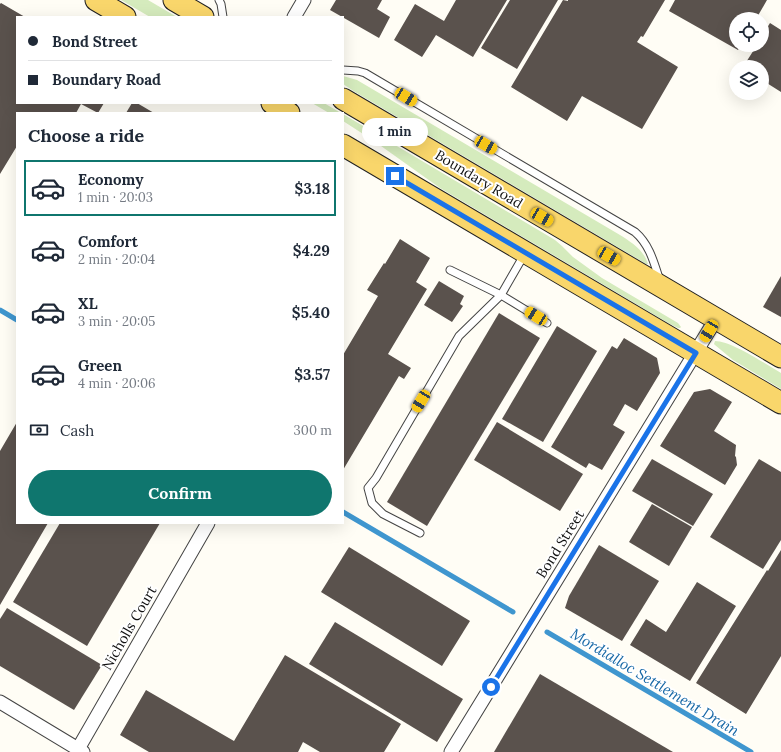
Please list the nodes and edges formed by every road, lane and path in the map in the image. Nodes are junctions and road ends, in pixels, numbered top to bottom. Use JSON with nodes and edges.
{"nodes":[{"id":1,"x":96,"y":0,"type":"edge"},
{"id":2,"x":174,"y":0,"type":"edge"},
{"id":3,"x":219,"y":0,"type":"edge"},
{"id":4,"x":304,"y":0,"type":"edge"},
{"id":5,"x":123,"y":16,"type":"edge"},
{"id":6,"x":201,"y":16,"type":"edge"},
{"id":7,"x":223,"y":16,"type":"edge"},
{"id":8,"x":295,"y":16,"type":"edge"},
{"id":9,"x":344,"y":70,"type":"edge"},
{"id":10,"x":344,"y":100,"type":"edge"},
{"id":11,"x":274,"y":104,"type":"edge"},
{"id":12,"x":286,"y":112,"type":"edge"},
{"id":13,"x":344,"y":146,"type":"edge"},
{"id":14,"x":525,"y":253,"type":"junction"},
{"id":15,"x":450,"y":270,"type":"dead end"},
{"id":16,"x":662,"y":287,"type":"junction"},
{"id":17,"x":501,"y":295,"type":"junction"},
{"id":18,"x":716,"y":319,"type":"junction"},
{"id":19,"x":547,"y":323,"type":"dead end"},
{"id":20,"x":696,"y":353,"type":"junction"},
{"id":21,"x":781,"y":357,"type":"edge"},
{"id":22,"x":781,"y":403,"type":"edge"},
{"id":23,"x":207,"y":524,"type":"edge"},
{"id":24,"x":420,"y":533,"type":"dead end"},
{"id":25,"x":0,"y":702,"type":"edge"},
{"id":26,"x":80,"y":751,"type":"edge"},
{"id":27,"x":451,"y":752,"type":"edge"}],
"edges":[{"from":1,"to":5,"type":"main road"},
{"from":2,"to":6,"type":"main road"},
{"from":3,"to":7,"type":"lane"},
{"from":4,"to":8,"type":"street"},
{"from":9,"to":16,"type":"lane"},
{"from":10,"to":16,"type":"main road","name":"Boundary Road"},
{"from":11,"to":12,"type":"main road"},
{"from":13,"to":14,"type":"main road"},
{"from":14,"to":17,"type":"lane"},
{"from":14,"to":20,"type":"main road"},
{"from":15,"to":17,"type":"lane"},
{"from":16,"to":18,"type":"main road","name":"Boundary Road"},
{"from":17,"to":19,"type":"lane"},
{"from":17,"to":24,"type":"lane"},
{"from":18,"to":20,"type":"street","name":"Bond Street"},
{"from":18,"to":21,"type":"main road","name":"Boundary Road"},
{"from":20,"to":22,"type":"main road"},
{"from":20,"to":27,"type":"street","name":"Bond Street"},
{"from":23,"to":26,"type":"street","name":"Nicholls Court"},
{"from":25,"to":26,"type":"street"}]}
